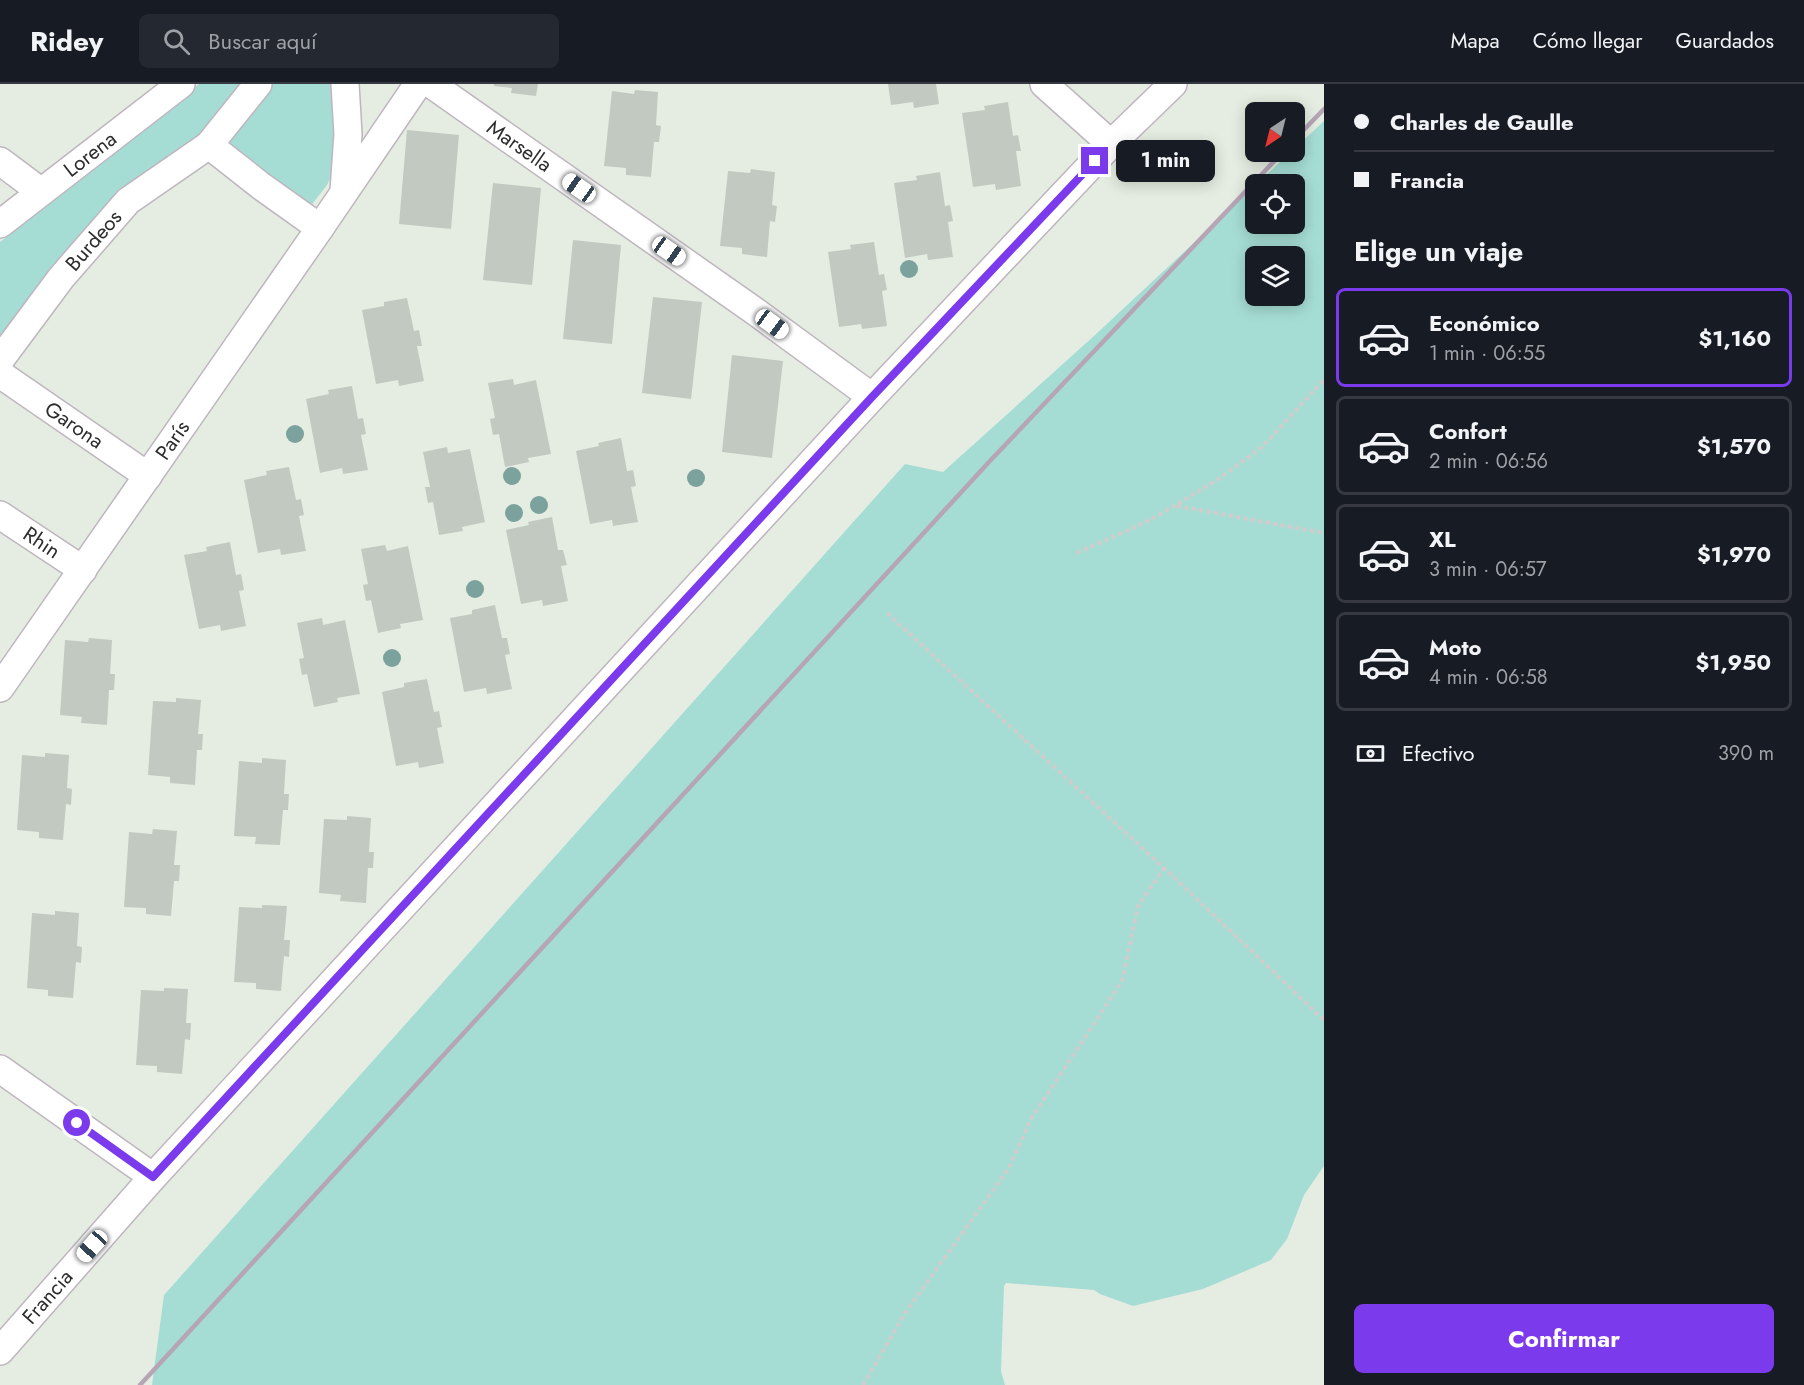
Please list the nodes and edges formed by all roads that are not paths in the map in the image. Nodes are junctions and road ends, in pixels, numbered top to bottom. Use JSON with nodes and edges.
{"nodes":[{"id":1,"x":181,"y":84,"type":"edge"},
{"id":2,"x":258,"y":84,"type":"edge"},
{"id":3,"x":345,"y":84,"type":"edge"},
{"id":4,"x":418,"y":84,"type":"edge"},
{"id":5,"x":430,"y":84,"type":"edge"},
{"id":6,"x":1044,"y":84,"type":"edge"},
{"id":7,"x":1173,"y":84,"type":"edge"},
{"id":8,"x":1111,"y":144,"type":"junction"},
{"id":9,"x":208,"y":145,"type":"junction"},
{"id":10,"x":0,"y":161,"type":"edge"},
{"id":11,"x":40,"y":191,"type":"junction"},
{"id":12,"x":344,"y":191,"type":"junction"},
{"id":13,"x":0,"y":224,"type":"edge"},
{"id":14,"x":320,"y":228,"type":"junction"},
{"id":15,"x":0,"y":360,"type":"edge"},
{"id":16,"x":0,"y":374,"type":"edge"},
{"id":17,"x":872,"y":397,"type":"junction"},
{"id":18,"x":148,"y":476,"type":"junction"},
{"id":19,"x":0,"y":515,"type":"edge"},
{"id":20,"x":83,"y":570,"type":"junction"},
{"id":21,"x":0,"y":688,"type":"edge"},
{"id":22,"x":0,"y":1069,"type":"edge"},
{"id":23,"x":153,"y":1177,"type":"junction"},
{"id":24,"x":0,"y":1351,"type":"edge"}],
"edges":[{"from":1,"to":11,"type":"street","name":"Lorena"},
{"from":2,"to":9,"type":"street","name":"Burdeos"},
{"from":3,"to":12,"type":"street","name":"París"},
{"from":4,"to":12,"type":"street","name":"París"},
{"from":5,"to":17,"type":"street","name":"Marsella"},
{"from":6,"to":8,"type":"street"},
{"from":7,"to":8,"type":"street","name":"Francia"},
{"from":8,"to":17,"type":"street","name":"Francia"},
{"from":9,"to":14,"type":"street"},
{"from":9,"to":15,"type":"street","name":"Burdeos"},
{"from":10,"to":11,"type":"street"},
{"from":11,"to":13,"type":"street","name":"Lorena"},
{"from":12,"to":14,"type":"street","name":"París"},
{"from":14,"to":18,"type":"street","name":"París"},
{"from":16,"to":18,"type":"street","name":"Garona"},
{"from":17,"to":23,"type":"street","name":"Francia"},
{"from":18,"to":20,"type":"street","name":"París"},
{"from":19,"to":20,"type":"street","name":"Rhin"},
{"from":20,"to":21,"type":"street","name":"París"},
{"from":22,"to":23,"type":"street"},
{"from":23,"to":24,"type":"street","name":"Francia"}]}
